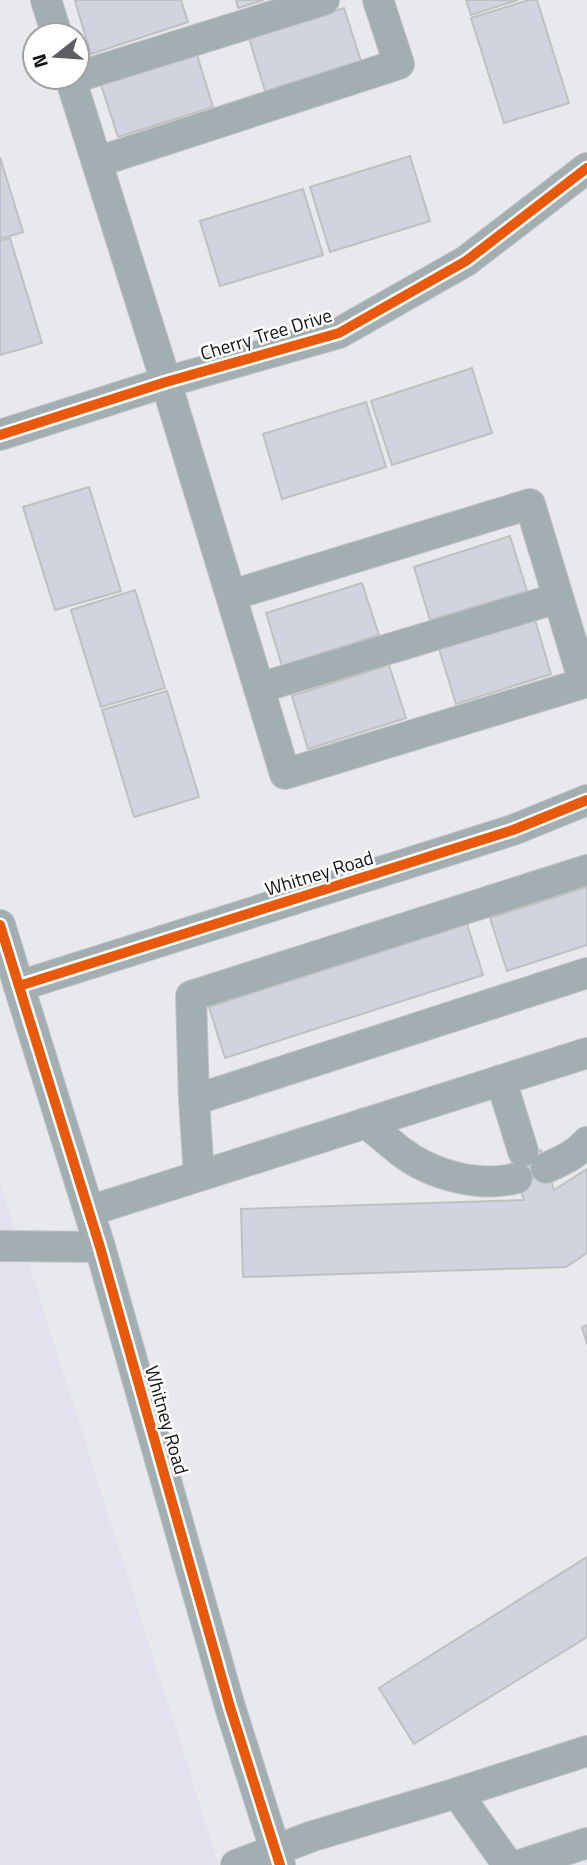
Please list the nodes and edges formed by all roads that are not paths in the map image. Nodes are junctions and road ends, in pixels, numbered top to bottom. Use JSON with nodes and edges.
{"nodes":[{"id":1,"x":47,"y":0,"type":"edge"},
{"id":2,"x":324,"y":0,"type":"edge"},
{"id":3,"x":378,"y":0,"type":"edge"},
{"id":4,"x":53,"y":21,"type":"edge"},
{"id":5,"x":91,"y":72,"type":"edge"},
{"id":6,"x":78,"y":91,"type":"edge"},
{"id":7,"x":96,"y":162,"type":"junction"},
{"id":8,"x":587,"y":168,"type":"edge"},
{"id":9,"x":166,"y":382,"type":"junction"},
{"id":10,"x":0,"y":435,"type":"edge"},
{"id":11,"x":232,"y":595,"type":"junction"},
{"id":12,"x":558,"y":598,"type":"junction"},
{"id":13,"x":259,"y":688,"type":"junction"},
{"id":14,"x":587,"y":800,"type":"edge"},
{"id":15,"x":587,"y":870,"type":"edge"},
{"id":16,"x":0,"y":925,"type":"edge"},
{"id":17,"x":587,"y":973,"type":"edge"},
{"id":18,"x":19,"y":986,"type":"junction"},
{"id":19,"x":587,"y":1053,"type":"edge"},
{"id":20,"x":501,"y":1080,"type":"junction"},
{"id":21,"x":194,"y":1100,"type":"junction"},
{"id":22,"x":366,"y":1123,"type":"junction"},
{"id":23,"x":587,"y":1142,"type":"edge"},
{"id":24,"x":529,"y":1166,"type":"junction"},
{"id":25,"x":199,"y":1176,"type":"junction"},
{"id":26,"x":89,"y":1212,"type":"junction"},
{"id":27,"x":0,"y":1246,"type":"edge"},
{"id":28,"x":100,"y":1247,"type":"junction"},
{"id":29,"x":587,"y":1751,"type":"edge"},
{"id":30,"x":457,"y":1793,"type":"junction"},
{"id":31,"x":587,"y":1843,"type":"edge"},
{"id":32,"x":277,"y":1858,"type":"edge"},
{"id":33,"x":236,"y":1865,"type":"edge"},
{"id":34,"x":508,"y":1865,"type":"edge"},
{"id":35,"x":520,"y":1865,"type":"edge"}],
"edges":[{"from":1,"to":4,"type":"street"},
{"from":2,"to":5,"type":"street"},
{"from":3,"to":7,"type":"street"},
{"from":6,"to":7,"type":"street"},
{"from":7,"to":9,"type":"street"},
{"from":8,"to":9,"type":"street","name":"Cherry Tree Drive"},
{"from":9,"to":10,"type":"street","name":"Cherry Tree Drive"},
{"from":9,"to":11,"type":"street"},
{"from":11,"to":12,"type":"street"},
{"from":11,"to":13,"type":"street"},
{"from":12,"to":13,"type":"street"},
{"from":12,"to":13,"type":"street"},
{"from":14,"to":18,"type":"street","name":"Whitney Road"},
{"from":15,"to":21,"type":"street"},
{"from":16,"to":18,"type":"street","name":"Whitney Road"},
{"from":17,"to":21,"type":"street"},
{"from":18,"to":26,"type":"street","name":"Whitney Road"},
{"from":19,"to":20,"type":"street"},
{"from":20,"to":22,"type":"street"},
{"from":20,"to":24,"type":"street"},
{"from":21,"to":25,"type":"street"},
{"from":22,"to":24,"type":"street"},
{"from":22,"to":25,"type":"street"},
{"from":23,"to":24,"type":"street"},
{"from":25,"to":26,"type":"street"},
{"from":26,"to":28,"type":"street","name":"Whitney Road"},
{"from":27,"to":28,"type":"street"},
{"from":28,"to":32,"type":"street","name":"Whitney Road"},
{"from":29,"to":30,"type":"street"},
{"from":30,"to":32,"type":"street"},
{"from":30,"to":34,"type":"street"},
{"from":31,"to":35,"type":"street"},
{"from":32,"to":33,"type":"street"}]}
